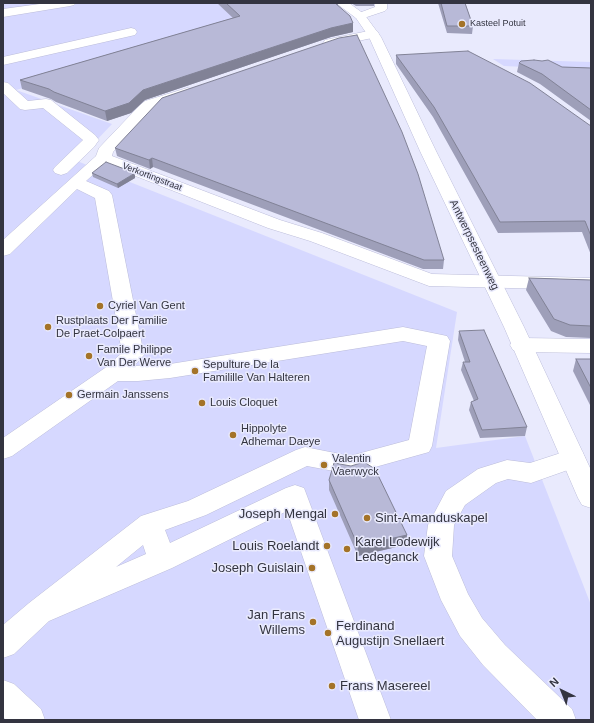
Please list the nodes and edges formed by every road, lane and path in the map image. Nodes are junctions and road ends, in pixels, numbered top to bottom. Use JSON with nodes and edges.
{"nodes":[{"id":1,"x":70,"y":3,"type":"edge"},
{"id":2,"x":342,"y":3,"type":"edge"},
{"id":3,"x":381,"y":3,"type":"edge"},
{"id":4,"x":3,"y":13,"type":"edge"},
{"id":5,"x":360,"y":16,"type":"junction"},
{"id":6,"x":131,"y":32,"type":"dead end"},
{"id":7,"x":373,"y":34,"type":"junction"},
{"id":8,"x":312,"y":48,"type":"edge"},
{"id":9,"x":3,"y":61,"type":"edge"},
{"id":10,"x":3,"y":86,"type":"edge"},
{"id":11,"x":205,"y":86,"type":"edge"},
{"id":12,"x":102,"y":158,"type":"junction"},
{"id":13,"x":68,"y":176,"type":"junction"},
{"id":14,"x":3,"y":250,"type":"edge"},
{"id":15,"x":492,"y":282,"type":"junction"},
{"id":16,"x":591,"y":284,"type":"edge"},
{"id":17,"x":521,"y":345,"type":"junction"},
{"id":18,"x":591,"y":346,"type":"edge"},
{"id":19,"x":112,"y":373,"type":"junction"},
{"id":20,"x":3,"y":450,"type":"edge"},
{"id":21,"x":573,"y":458,"type":"junction"},
{"id":22,"x":591,"y":498,"type":"edge"},
{"id":23,"x":150,"y":524,"type":"junction"},
{"id":24,"x":162,"y":560,"type":"junction"},
{"id":25,"x":39,"y":612,"type":"junction"},
{"id":26,"x":3,"y":644,"type":"edge"},
{"id":27,"x":3,"y":695,"type":"edge"},
{"id":28,"x":29,"y":720,"type":"edge"},
{"id":29,"x":375,"y":720,"type":"edge"},
{"id":30,"x":560,"y":720,"type":"edge"}],
"edges":[{"from":1,"to":4,"type":"street"},
{"from":2,"to":5,"type":"street","name":"Antwerpsesteenweg"},
{"from":3,"to":5,"type":"street"},
{"from":5,"to":7,"type":"street","name":"Antwerpsesteenweg"},
{"from":6,"to":9,"type":"street"},
{"from":7,"to":8,"type":"street"},
{"from":7,"to":15,"type":"street","name":"Antwerpsesteenweg"},
{"from":10,"to":13,"type":"street"},
{"from":11,"to":12,"type":"street"},
{"from":12,"to":13,"type":"street"},
{"from":12,"to":15,"type":"street","name":"Verkortingstraat"},
{"from":13,"to":14,"type":"street"},
{"from":13,"to":19,"type":"street"},
{"from":15,"to":16,"type":"street","name":"Verkortingstraat"},
{"from":15,"to":17,"type":"street","name":"Antwerpsesteenweg"},
{"from":17,"to":18,"type":"street"},
{"from":17,"to":21,"type":"street","name":"Antwerpsesteenweg"},
{"from":19,"to":20,"type":"street"},
{"from":19,"to":23,"type":"street"},
{"from":21,"to":22,"type":"street","name":"Antwerpsesteenweg"},
{"from":21,"to":30,"type":"street"},
{"from":23,"to":24,"type":"street"},
{"from":23,"to":25,"type":"street"},
{"from":24,"to":25,"type":"street"},
{"from":24,"to":29,"type":"street"},
{"from":25,"to":26,"type":"street"},
{"from":27,"to":28,"type":"street"}]}
